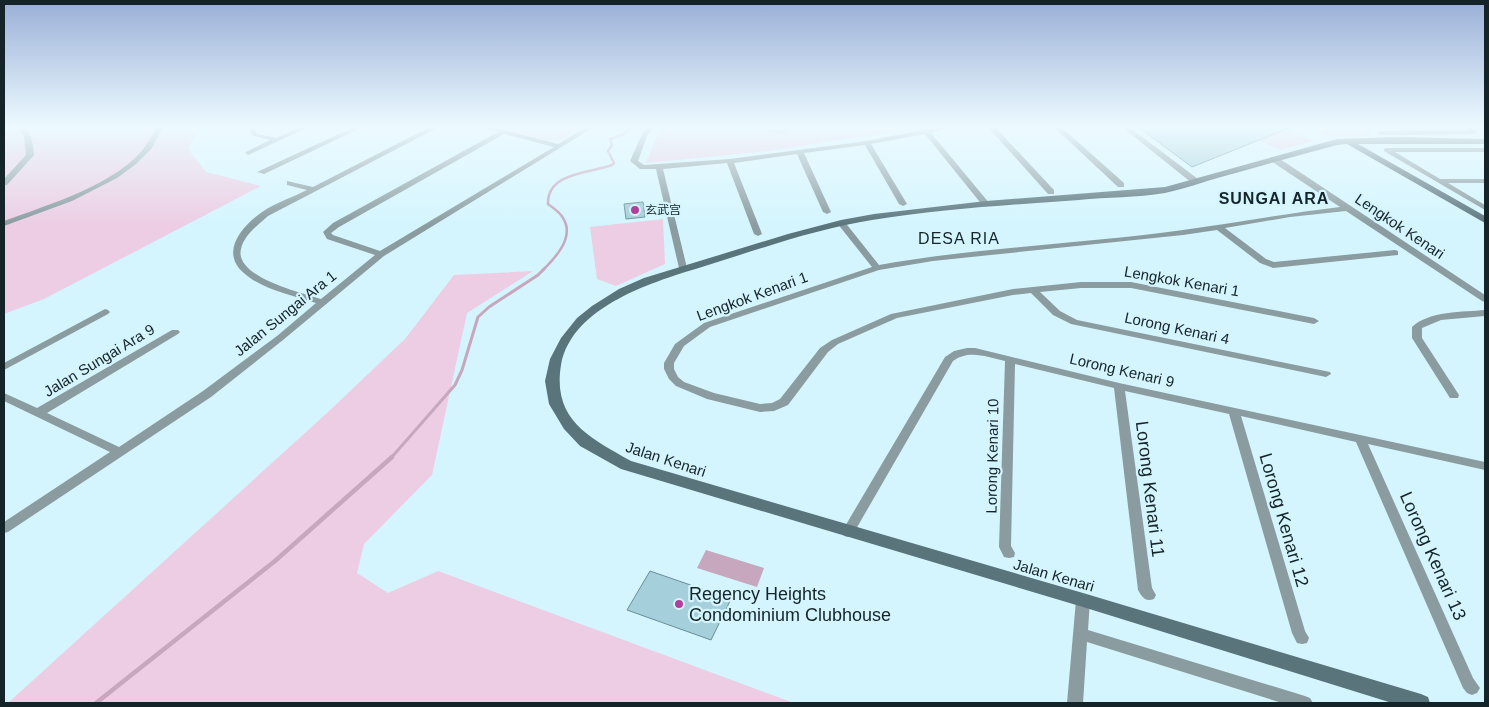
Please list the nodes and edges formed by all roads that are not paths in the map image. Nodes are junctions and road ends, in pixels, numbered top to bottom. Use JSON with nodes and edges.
{"nodes":[{"id":1,"x":25,"y":160,"type":"edge"},
{"id":2,"x":135,"y":160,"type":"edge"},
{"id":3,"x":287,"y":160,"type":"edge"},
{"id":4,"x":370,"y":160,"type":"edge"},
{"id":5,"x":453,"y":160,"type":"edge"},
{"id":6,"x":536,"y":160,"type":"edge"},
{"id":7,"x":634,"y":160,"type":"edge"},
{"id":8,"x":738,"y":160,"type":"edge"},
{"id":9,"x":804,"y":160,"type":"edge"},
{"id":10,"x":877,"y":160,"type":"edge"},
{"id":11,"x":950,"y":160,"type":"edge"},
{"id":12,"x":1022,"y":160,"type":"edge"},
{"id":13,"x":1094,"y":160,"type":"edge"},
{"id":14,"x":1168,"y":160,"type":"edge"},
{"id":15,"x":1270,"y":160,"type":"edge"},
{"id":16,"x":1276,"y":160,"type":"edge"},
{"id":17,"x":1380,"y":160,"type":"edge"},
{"id":18,"x":1402,"y":160,"type":"edge"},
{"id":19,"x":730,"y":161,"type":"junction"},
{"id":20,"x":659,"y":167,"type":"junction"},
{"id":21,"x":261,"y":172,"type":"dead end"},
{"id":22,"x":1195,"y":181,"type":"junction"},
{"id":23,"x":1416,"y":181,"type":"junction"},
{"id":24,"x":1437,"y":181,"type":"junction"},
{"id":25,"x":1485,"y":181,"type":"edge"},
{"id":26,"x":4,"y":183,"type":"edge"},
{"id":27,"x":290,"y":183,"type":"dead end"},
{"id":28,"x":1121,"y":184,"type":"dead end"},
{"id":29,"x":312,"y":189,"type":"junction"},
{"id":30,"x":1052,"y":192,"type":"dead end"},
{"id":31,"x":903,"y":204,"type":"dead end"},
{"id":32,"x":986,"y":204,"type":"junction"},
{"id":33,"x":1348,"y":208,"type":"junction"},
{"id":34,"x":1485,"y":208,"type":"edge"},
{"id":35,"x":828,"y":212,"type":"dead end"},
{"id":36,"x":1485,"y":220,"type":"edge"},
{"id":37,"x":841,"y":223,"type":"junction"},
{"id":38,"x":4,"y":224,"type":"edge"},
{"id":39,"x":1220,"y":228,"type":"junction"},
{"id":40,"x":758,"y":234,"type":"dead end"},
{"id":41,"x":1395,"y":253,"type":"dead end"},
{"id":42,"x":381,"y":254,"type":"junction"},
{"id":43,"x":683,"y":268,"type":"junction"},
{"id":44,"x":877,"y":268,"type":"junction"},
{"id":45,"x":1033,"y":290,"type":"junction"},
{"id":46,"x":1485,"y":299,"type":"edge"},
{"id":47,"x":321,"y":302,"type":"junction"},
{"id":48,"x":105,"y":312,"type":"dead end"},
{"id":49,"x":1485,"y":313,"type":"edge"},
{"id":50,"x":1314,"y":321,"type":"dead end"},
{"id":51,"x":176,"y":332,"type":"dead end"},
{"id":52,"x":1010,"y":359,"type":"junction"},
{"id":53,"x":4,"y":367,"type":"edge"},
{"id":54,"x":1326,"y":374,"type":"dead end"},
{"id":55,"x":1119,"y":386,"type":"junction"},
{"id":56,"x":1454,"y":395,"type":"dead end"},
{"id":57,"x":4,"y":397,"type":"edge"},
{"id":58,"x":1234,"y":411,"type":"junction"},
{"id":59,"x":38,"y":413,"type":"junction"},
{"id":60,"x":1360,"y":439,"type":"junction"},
{"id":61,"x":118,"y":451,"type":"junction"},
{"id":62,"x":1485,"y":466,"type":"edge"},
{"id":63,"x":4,"y":528,"type":"edge"},
{"id":64,"x":848,"y":532,"type":"junction"},
{"id":65,"x":1009,"y":553,"type":"dead end"},
{"id":66,"x":1149,"y":595,"type":"dead end"},
{"id":67,"x":1083,"y":600,"type":"junction"},
{"id":68,"x":1081,"y":634,"type":"junction"},
{"id":69,"x":1302,"y":638,"type":"dead end"},
{"id":70,"x":1472,"y":688,"type":"dead end"},
{"id":71,"x":1076,"y":703,"type":"edge"},
{"id":72,"x":1305,"y":703,"type":"edge"},
{"id":73,"x":1421,"y":703,"type":"edge"}],
"edges":[{"from":1,"to":26,"type":"street"},
{"from":2,"to":38,"type":"street"},
{"from":3,"to":21,"type":"street"},
{"from":4,"to":29,"type":"street"},
{"from":5,"to":42,"type":"street"},
{"from":6,"to":42,"type":"street","name":"Jalan Sungai Ara 1"},
{"from":7,"to":20,"type":"street"},
{"from":8,"to":19,"type":"street"},
{"from":9,"to":35,"type":"street"},
{"from":10,"to":31,"type":"street"},
{"from":11,"to":32,"type":"street"},
{"from":12,"to":30,"type":"street"},
{"from":13,"to":28,"type":"street"},
{"from":14,"to":22,"type":"street"},
{"from":15,"to":22,"type":"street","name":"Jalan Kenari"},
{"from":16,"to":33,"type":"street","name":"Lengkok Kenari"},
{"from":17,"to":23,"type":"street"},
{"from":18,"to":24,"type":"street"},
{"from":19,"to":20,"type":"street"},
{"from":19,"to":40,"type":"street"},
{"from":20,"to":43,"type":"street"},
{"from":22,"to":32,"type":"street","name":"Jalan Kenari"},
{"from":23,"to":24,"type":"street"},
{"from":23,"to":36,"type":"street"},
{"from":24,"to":25,"type":"street"},
{"from":24,"to":34,"type":"street"},
{"from":27,"to":29,"type":"street"},
{"from":29,"to":47,"type":"street"},
{"from":32,"to":37,"type":"street","name":"Jalan Kenari"},
{"from":33,"to":39,"type":"street","name":"Lengkok Kenari 1"},
{"from":33,"to":46,"type":"street","name":"Lengkok Kenari"},
{"from":37,"to":43,"type":"street","name":"Jalan Kenari"},
{"from":37,"to":44,"type":"street"},
{"from":39,"to":41,"type":"street"},
{"from":39,"to":44,"type":"street","name":"Lengkok Kenari 1"},
{"from":42,"to":47,"type":"street","name":"Jalan Sungai Ara 1"},
{"from":43,"to":64,"type":"street","name":"Jalan Kenari"},
{"from":44,"to":45,"type":"street","name":"Lengkok Kenari 1"},
{"from":45,"to":50,"type":"street","name":"Lengkok Kenari 1"},
{"from":45,"to":54,"type":"street","name":"Lorong Kenari 4"},
{"from":47,"to":61,"type":"street","name":"Jalan Sungai Ara 1"},
{"from":48,"to":53,"type":"street"},
{"from":49,"to":56,"type":"street"},
{"from":51,"to":59,"type":"street","name":"Jalan Sungai Ara 9"},
{"from":52,"to":55,"type":"street","name":"Lorong Kenari 9"},
{"from":52,"to":64,"type":"street","name":"Lorong Kenari 9"},
{"from":52,"to":65,"type":"street","name":"Lorong Kenari 10"},
{"from":55,"to":58,"type":"street","name":"Lorong Kenari 9"},
{"from":55,"to":66,"type":"street","name":"Lorong Kenari 11"},
{"from":57,"to":59,"type":"street"},
{"from":58,"to":60,"type":"street","name":"Lorong Kenari 9"},
{"from":58,"to":69,"type":"street","name":"Lorong Kenari 12"},
{"from":59,"to":61,"type":"street"},
{"from":60,"to":62,"type":"street","name":"Lorong Kenari 9"},
{"from":60,"to":70,"type":"street","name":"Lorong Kenari 13"},
{"from":61,"to":63,"type":"street","name":"Jalan Sungai Ara 1"},
{"from":64,"to":67,"type":"street","name":"Jalan Kenari"},
{"from":67,"to":68,"type":"street"},
{"from":67,"to":73,"type":"street","name":"Jalan Kenari"},
{"from":68,"to":71,"type":"street"},
{"from":68,"to":72,"type":"street"}]}
